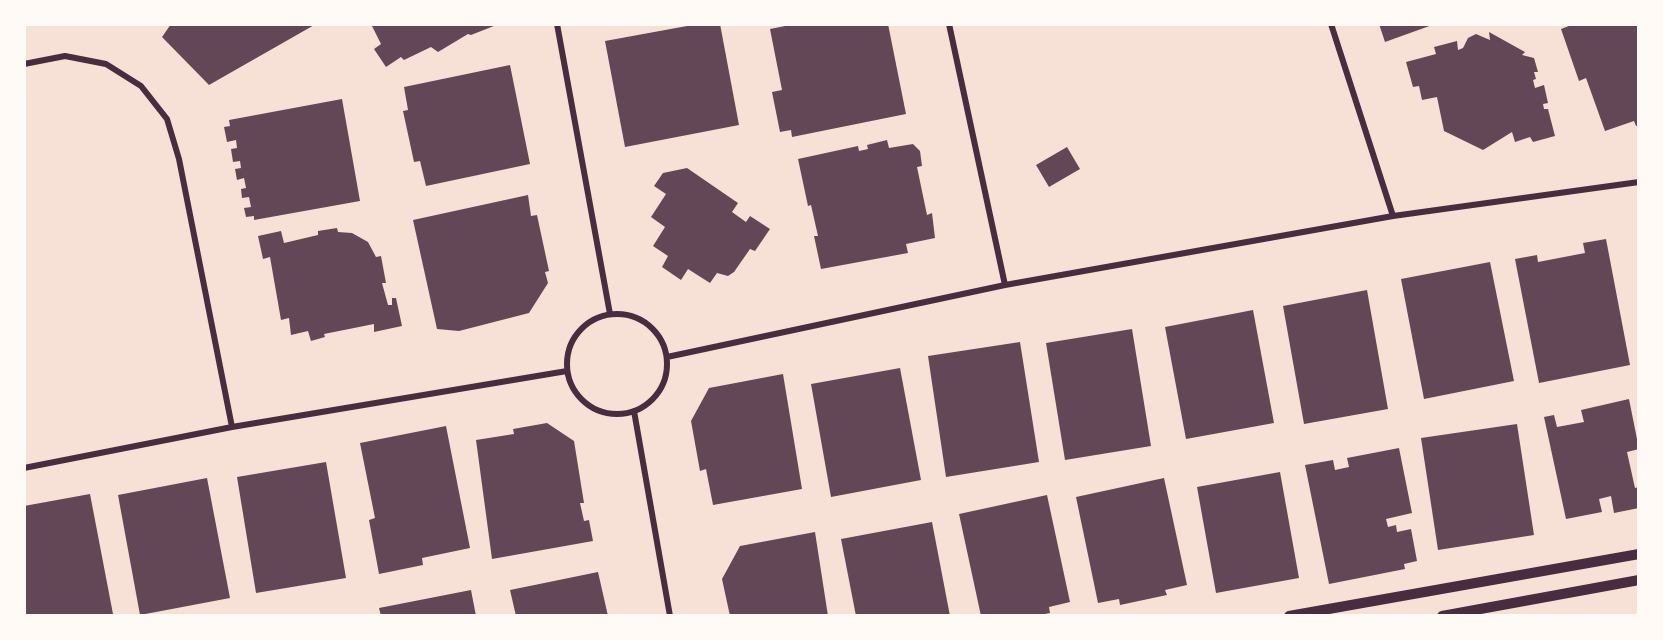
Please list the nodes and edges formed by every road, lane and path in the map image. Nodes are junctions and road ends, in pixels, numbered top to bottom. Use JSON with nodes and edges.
{"nodes":[{"id":1,"x":557,"y":24,"type":"edge"},
{"id":2,"x":949,"y":24,"type":"edge"},
{"id":3,"x":1331,"y":24,"type":"edge"},
{"id":4,"x":24,"y":64,"type":"edge"},
{"id":5,"x":1639,"y":182,"type":"edge"},
{"id":6,"x":1393,"y":216,"type":"junction"},
{"id":7,"x":1005,"y":285,"type":"junction"},
{"id":8,"x":610,"y":314,"type":"junction"},
{"id":9,"x":667,"y":357,"type":"junction"},
{"id":10,"x":567,"y":371,"type":"junction"},
{"id":11,"x":634,"y":411,"type":"junction"},
{"id":12,"x":232,"y":427,"type":"junction"},
{"id":13,"x":24,"y":468,"type":"edge"},
{"id":14,"x":1639,"y":554,"type":"edge"},
{"id":15,"x":1639,"y":580,"type":"edge"},
{"id":16,"x":670,"y":616,"type":"edge"},
{"id":17,"x":1288,"y":616,"type":"edge"},
{"id":18,"x":1443,"y":616,"type":"edge"}],
"edges":[{"from":1,"to":8,"type":"street"},
{"from":2,"to":7,"type":"street"},
{"from":3,"to":6,"type":"street"},
{"from":4,"to":12,"type":"street"},
{"from":5,"to":6,"type":"street"},
{"from":6,"to":7,"type":"street"},
{"from":7,"to":9,"type":"street"},
{"from":8,"to":9,"type":"street"},
{"from":8,"to":10,"type":"street"},
{"from":9,"to":11,"type":"street"},
{"from":10,"to":11,"type":"street"},
{"from":10,"to":12,"type":"street"},
{"from":11,"to":16,"type":"street"},
{"from":12,"to":13,"type":"street"},
{"from":14,"to":17,"type":"street"},
{"from":15,"to":18,"type":"street"}]}
